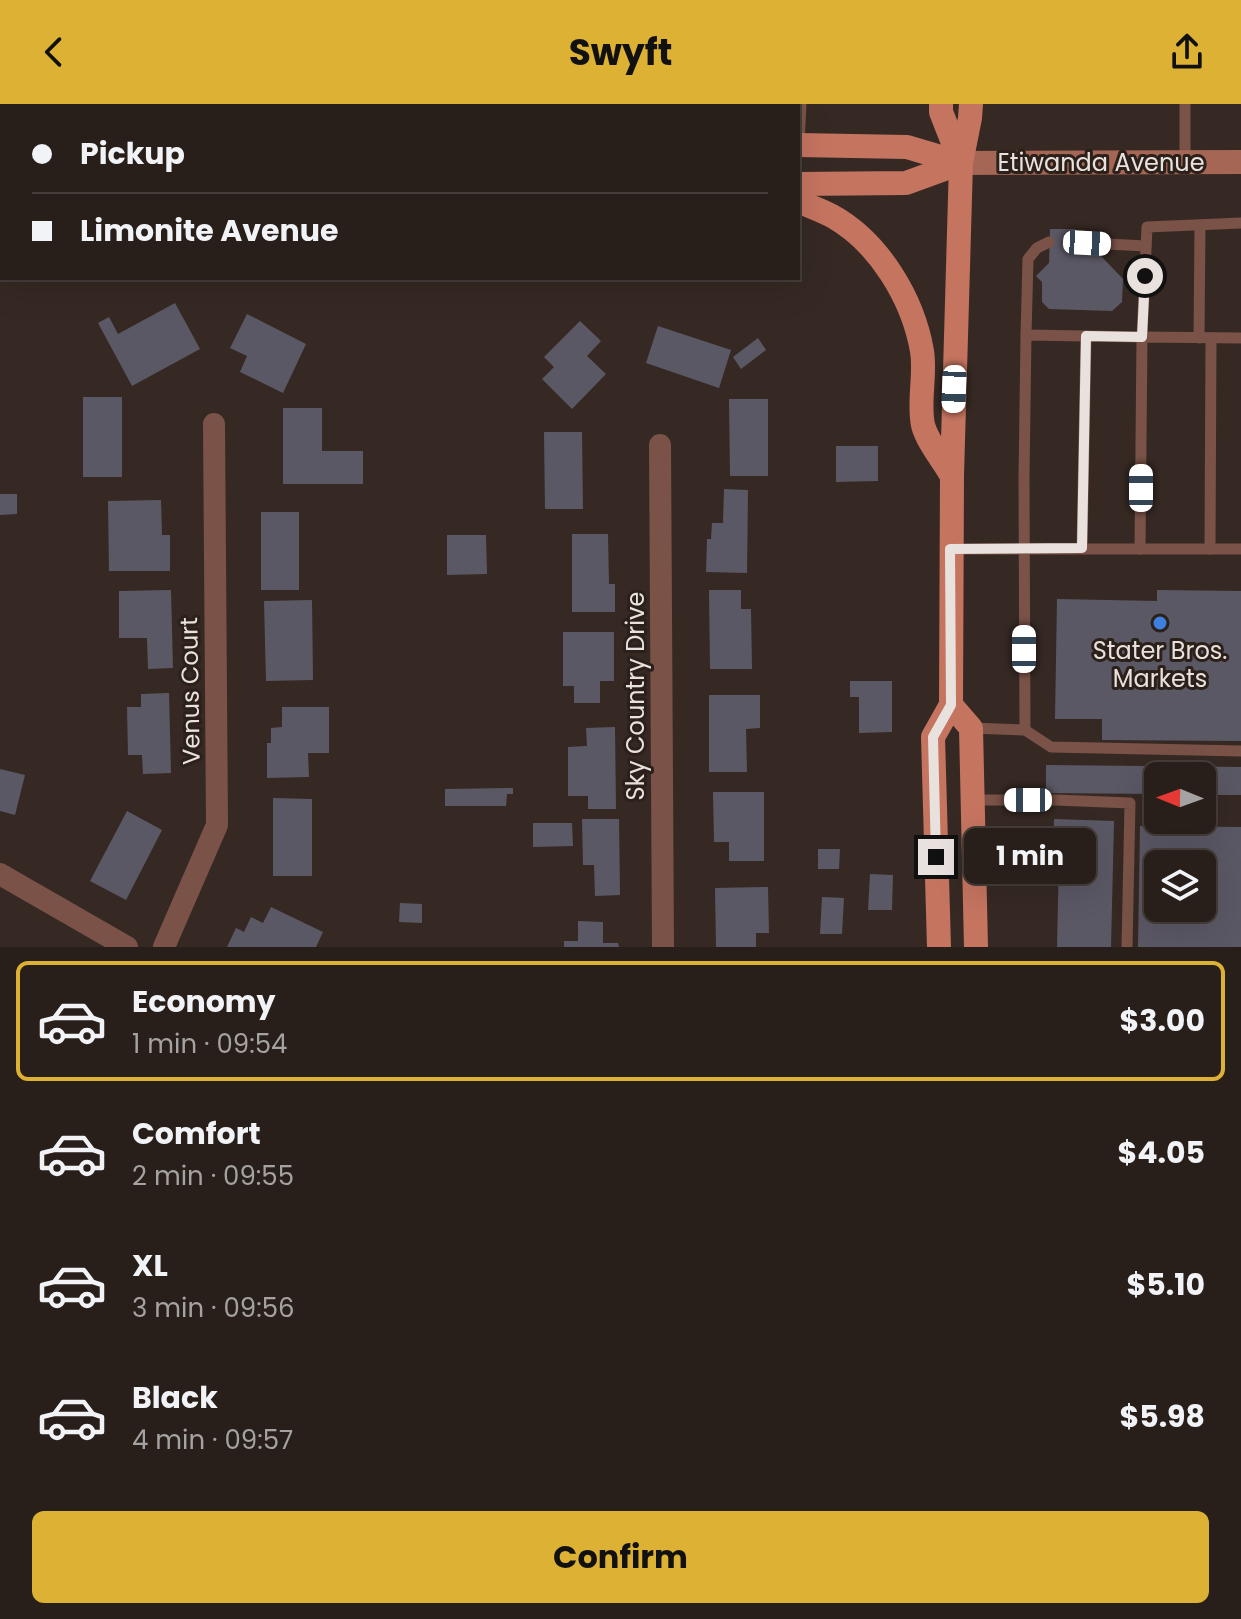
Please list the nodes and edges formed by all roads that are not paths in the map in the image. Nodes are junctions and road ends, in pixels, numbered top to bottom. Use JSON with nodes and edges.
{"nodes":[{"id":1,"x":941,"y":104,"type":"edge"},
{"id":2,"x":971,"y":104,"type":"edge"},
{"id":3,"x":1185,"y":104,"type":"edge"},
{"id":4,"x":800,"y":145,"type":"edge"},
{"id":5,"x":1185,"y":162,"type":"junction"},
{"id":6,"x":1241,"y":162,"type":"edge"},
{"id":7,"x":961,"y":163,"type":"junction"},
{"id":8,"x":800,"y":184,"type":"edge"},
{"id":9,"x":800,"y":202,"type":"edge"},
{"id":10,"x":1241,"y":223,"type":"edge"},
{"id":11,"x":1200,"y":225,"type":"junction"},
{"id":12,"x":1049,"y":242,"type":"dead end"},
{"id":13,"x":1087,"y":243,"type":"dead end"},
{"id":14,"x":1146,"y":246,"type":"junction"},
{"id":15,"x":1026,"y":335,"type":"junction"},
{"id":16,"x":1086,"y":336,"type":"junction"},
{"id":17,"x":1142,"y":337,"type":"junction"},
{"id":18,"x":1205,"y":338,"type":"junction"},
{"id":19,"x":1241,"y":338,"type":"edge"},
{"id":20,"x":214,"y":424,"type":"dead end"},
{"id":21,"x":660,"y":445,"type":"dead end"},
{"id":22,"x":952,"y":475,"type":"junction"},
{"id":23,"x":1023,"y":547,"type":"junction"},
{"id":24,"x":1082,"y":548,"type":"junction"},
{"id":25,"x":950,"y":549,"type":"junction"},
{"id":26,"x":1140,"y":549,"type":"junction"},
{"id":27,"x":1210,"y":549,"type":"junction"},
{"id":28,"x":1241,"y":549,"type":"edge"},
{"id":29,"x":951,"y":705,"type":"junction"},
{"id":30,"x":971,"y":728,"type":"junction"},
{"id":31,"x":1025,"y":730,"type":"junction"},
{"id":32,"x":1241,"y":751,"type":"edge"},
{"id":33,"x":974,"y":800,"type":"junction"},
{"id":34,"x":0,"y":874,"type":"edge"},
{"id":35,"x":127,"y":947,"type":"edge"},
{"id":36,"x":164,"y":947,"type":"edge"},
{"id":37,"x":663,"y":947,"type":"edge"},
{"id":38,"x":939,"y":947,"type":"edge"},
{"id":39,"x":976,"y":947,"type":"edge"},
{"id":40,"x":1127,"y":947,"type":"edge"}],
"edges":[{"from":1,"to":7,"type":"main road"},
{"from":2,"to":7,"type":"main road"},
{"from":3,"to":5,"type":"lane"},
{"from":4,"to":7,"type":"main road","name":"Etiwanda Avenue"},
{"from":5,"to":6,"type":"street","name":"Etiwanda Avenue"},
{"from":5,"to":7,"type":"street","name":"Etiwanda Avenue"},
{"from":7,"to":8,"type":"main road","name":"Etiwanda Avenue"},
{"from":7,"to":22,"type":"main road"},
{"from":9,"to":22,"type":"main road"},
{"from":10,"to":11,"type":"lane"},
{"from":11,"to":14,"type":"lane"},
{"from":11,"to":18,"type":"lane"},
{"from":12,"to":15,"type":"lane"},
{"from":13,"to":14,"type":"lane"},
{"from":14,"to":17,"type":"lane"},
{"from":15,"to":16,"type":"lane"},
{"from":15,"to":23,"type":"lane"},
{"from":16,"to":17,"type":"lane"},
{"from":16,"to":24,"type":"lane"},
{"from":17,"to":18,"type":"lane"},
{"from":17,"to":26,"type":"lane"},
{"from":18,"to":19,"type":"lane"},
{"from":18,"to":27,"type":"lane"},
{"from":20,"to":36,"type":"street","name":"Venus Court"},
{"from":21,"to":37,"type":"street","name":"Sky Country Drive"},
{"from":22,"to":25,"type":"main road"},
{"from":23,"to":24,"type":"lane"},
{"from":23,"to":25,"type":"lane"},
{"from":23,"to":31,"type":"lane"},
{"from":24,"to":26,"type":"lane"},
{"from":25,"to":29,"type":"main road"},
{"from":26,"to":27,"type":"lane"},
{"from":27,"to":28,"type":"lane"},
{"from":29,"to":30,"type":"main road"},
{"from":29,"to":38,"type":"main road"},
{"from":30,"to":31,"type":"lane"},
{"from":30,"to":33,"type":"main road"},
{"from":31,"to":32,"type":"lane"},
{"from":33,"to":39,"type":"main road"},
{"from":33,"to":40,"type":"lane"},
{"from":34,"to":35,"type":"street"}]}
